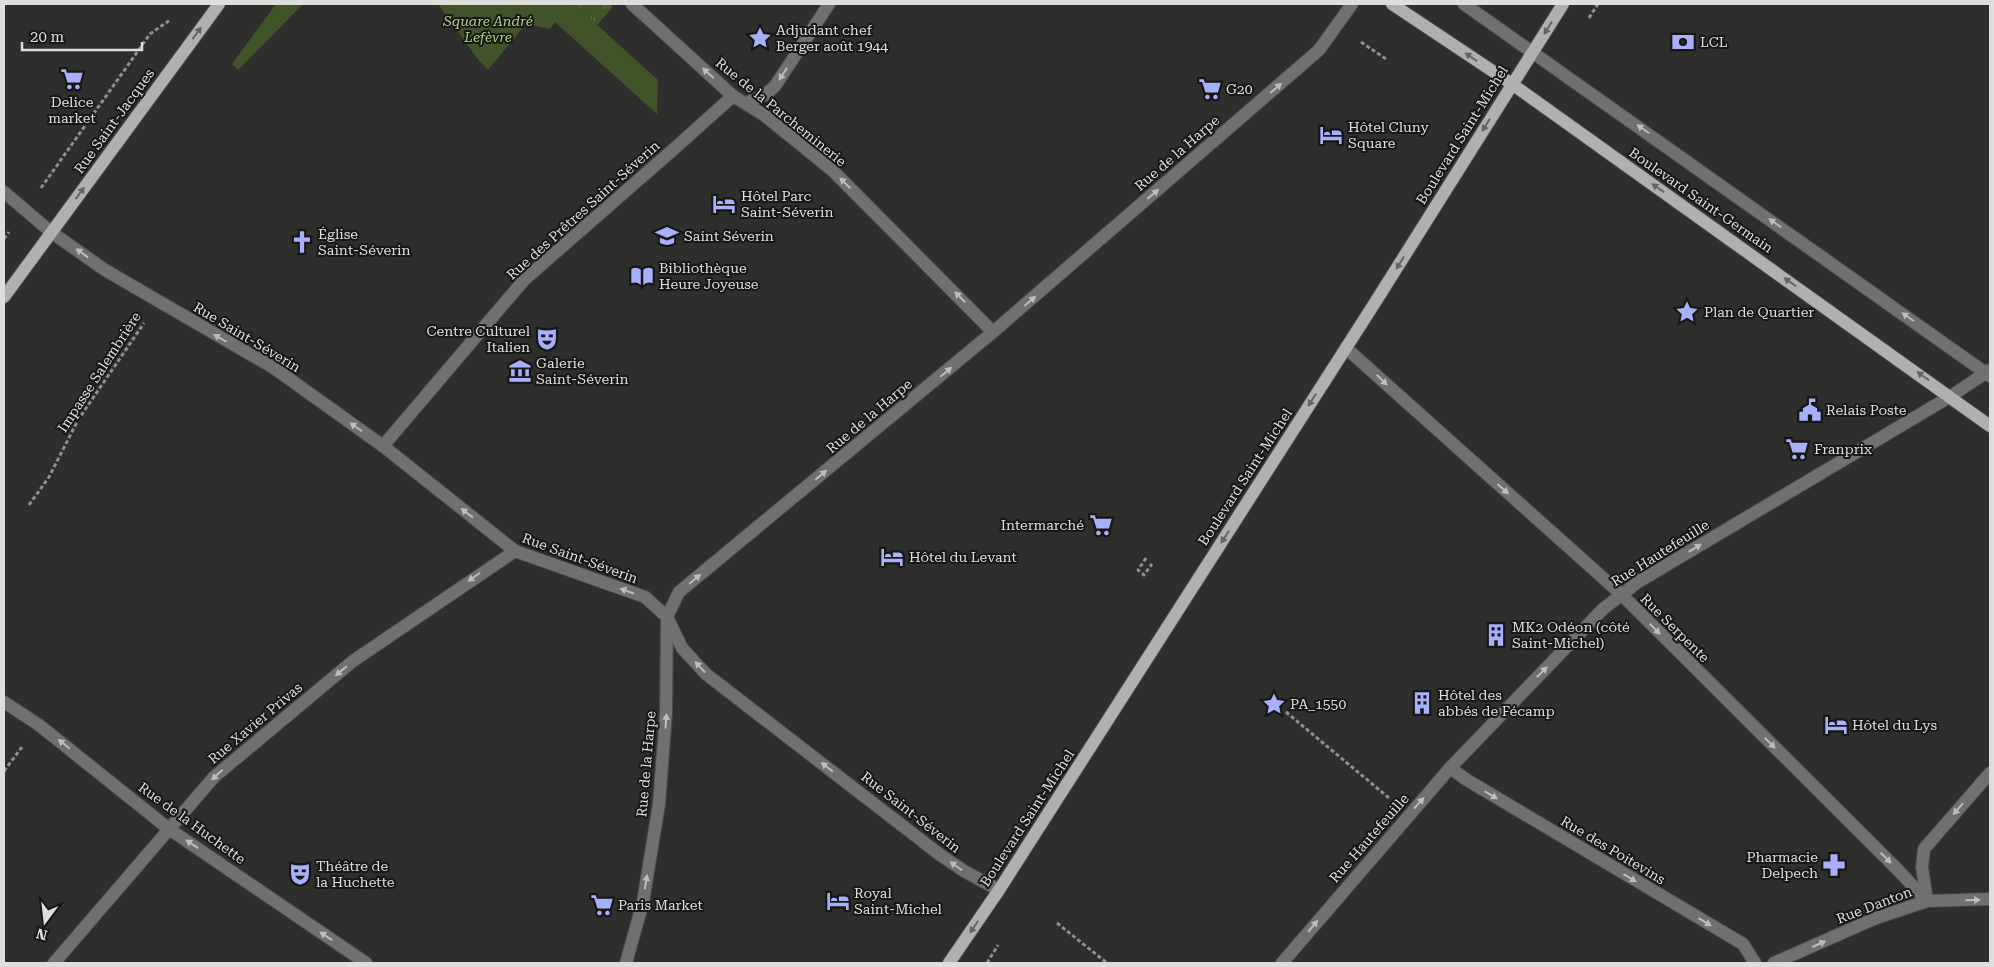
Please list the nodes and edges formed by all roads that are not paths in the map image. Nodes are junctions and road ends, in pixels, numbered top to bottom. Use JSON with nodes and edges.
{"nodes":[{"id":1,"x":219,"y":4,"type":"edge"},
{"id":2,"x":632,"y":4,"type":"edge"},
{"id":3,"x":829,"y":4,"type":"edge"},
{"id":4,"x":1352,"y":4,"type":"edge"},
{"id":5,"x":1392,"y":4,"type":"edge"},
{"id":6,"x":1464,"y":4,"type":"edge"},
{"id":7,"x":1563,"y":4,"type":"edge"},
{"id":8,"x":1533,"y":52,"type":"junction"},
{"id":9,"x":1512,"y":84,"type":"junction"},
{"id":10,"x":733,"y":96,"type":"junction"},
{"id":11,"x":746,"y":103,"type":"junction"},
{"id":12,"x":4,"y":192,"type":"edge"},
{"id":13,"x":51,"y":232,"type":"junction"},
{"id":14,"x":4,"y":297,"type":"edge"},
{"id":15,"x":993,"y":332,"type":"junction"},
{"id":16,"x":1346,"y":348,"type":"junction"},
{"id":17,"x":1989,"y":373,"type":"edge"},
{"id":18,"x":1950,"y":396,"type":"junction"},
{"id":19,"x":1990,"y":426,"type":"edge"},
{"id":20,"x":383,"y":446,"type":"junction"},
{"id":21,"x":515,"y":551,"type":"junction"},
{"id":22,"x":1621,"y":594,"type":"junction"},
{"id":23,"x":667,"y":617,"type":"junction"},
{"id":24,"x":4,"y":702,"type":"edge"},
{"id":25,"x":1450,"y":768,"type":"junction"},
{"id":26,"x":1990,"y":772,"type":"edge"},
{"id":27,"x":170,"y":829,"type":"junction"},
{"id":28,"x":998,"y":890,"type":"junction"},
{"id":29,"x":1990,"y":900,"type":"edge"},
{"id":30,"x":1927,"y":902,"type":"junction"},
{"id":31,"x":54,"y":963,"type":"edge"},
{"id":32,"x":366,"y":963,"type":"edge"},
{"id":33,"x":626,"y":963,"type":"edge"},
{"id":34,"x":949,"y":963,"type":"edge"},
{"id":35,"x":1282,"y":963,"type":"edge"},
{"id":36,"x":1755,"y":963,"type":"edge"},
{"id":37,"x":1774,"y":963,"type":"edge"}],
"edges":[{"from":13,"to":1,"type":"main road","name":"Rue Saint-Jacques","one_way":true},
{"from":10,"to":2,"type":"street","name":"Rue de la Parcheminerie","one_way":true},
{"from":3,"to":11,"type":"street","one_way":true},
{"from":15,"to":4,"type":"street","name":"Rue de la Harpe","one_way":true},
{"from":9,"to":5,"type":"main road","name":"Boulevard Saint-Germain","one_way":true},
{"from":6,"to":8,"type":"street","name":"Boulevard Saint-Germain"},
{"from":7,"to":8,"type":"main road","name":"Boulevard Saint-Michel","one_way":true},
{"from":8,"to":9,"type":"main road","name":"Boulevard Saint-Michel"},
{"from":17,"to":8,"type":"street","name":"Boulevard Saint-Germain","one_way":true},
{"from":9,"to":16,"type":"main road","name":"Boulevard Saint-Michel","one_way":true},
{"from":18,"to":9,"type":"main road","name":"Boulevard Saint-Germain","one_way":true},
{"from":10,"to":11,"type":"street","name":"Rue de la Parcheminerie"},
{"from":10,"to":20,"type":"street","name":"Rue des Prêtres Saint-Séverin"},
{"from":15,"to":11,"type":"street","name":"Rue de la Parcheminerie","one_way":true},
{"from":12,"to":13,"type":"street","name":"Rue Saint-Séverin"},
{"from":13,"to":14,"type":"main road","name":"Rue Saint-Jacques"},
{"from":20,"to":13,"type":"street","name":"Rue Saint-Séverin","one_way":true},
{"from":23,"to":15,"type":"street","name":"Rue de la Harpe","one_way":true},
{"from":16,"to":22,"type":"street","name":"Rue Serpente","one_way":true},
{"from":16,"to":28,"type":"main road","name":"Boulevard Saint-Michel","one_way":true},
{"from":17,"to":18,"type":"street","name":"Rue Hautefeuille"},
{"from":18,"to":19,"type":"main road","name":"Boulevard Saint-Germain"},
{"from":22,"to":18,"type":"street","name":"Rue Hautefeuille","one_way":true},
{"from":21,"to":20,"type":"street","name":"Rue Saint-Séverin","one_way":true},
{"from":23,"to":21,"type":"street","name":"Rue Saint-Séverin","one_way":true},
{"from":21,"to":27,"type":"street","name":"Rue Xavier Privas","one_way":true},
{"from":25,"to":22,"type":"street","name":"Rue Hautefeuille","one_way":true},
{"from":22,"to":30,"type":"street","name":"Rue Serpente","one_way":true},
{"from":28,"to":23,"type":"street","name":"Rue Saint-Séverin","one_way":true},
{"from":33,"to":23,"type":"street","name":"Rue de la Harpe","one_way":true},
{"from":27,"to":24,"type":"street","name":"Rue de la Huchette","one_way":true},
{"from":35,"to":25,"type":"street","name":"Rue Hautefeuille","one_way":true},
{"from":25,"to":36,"type":"street","name":"Rue des Poitevins","one_way":true},
{"from":26,"to":30,"type":"street","one_way":true},
{"from":27,"to":31,"type":"street","name":"Rue Xavier Privas"},
{"from":32,"to":27,"type":"street","name":"Rue de la Huchette","one_way":true},
{"from":28,"to":34,"type":"main road","name":"Boulevard Saint-Michel","one_way":true},
{"from":30,"to":29,"type":"street","name":"Rue Danton","one_way":true},
{"from":37,"to":30,"type":"street","name":"Rue Danton","one_way":true}]}
